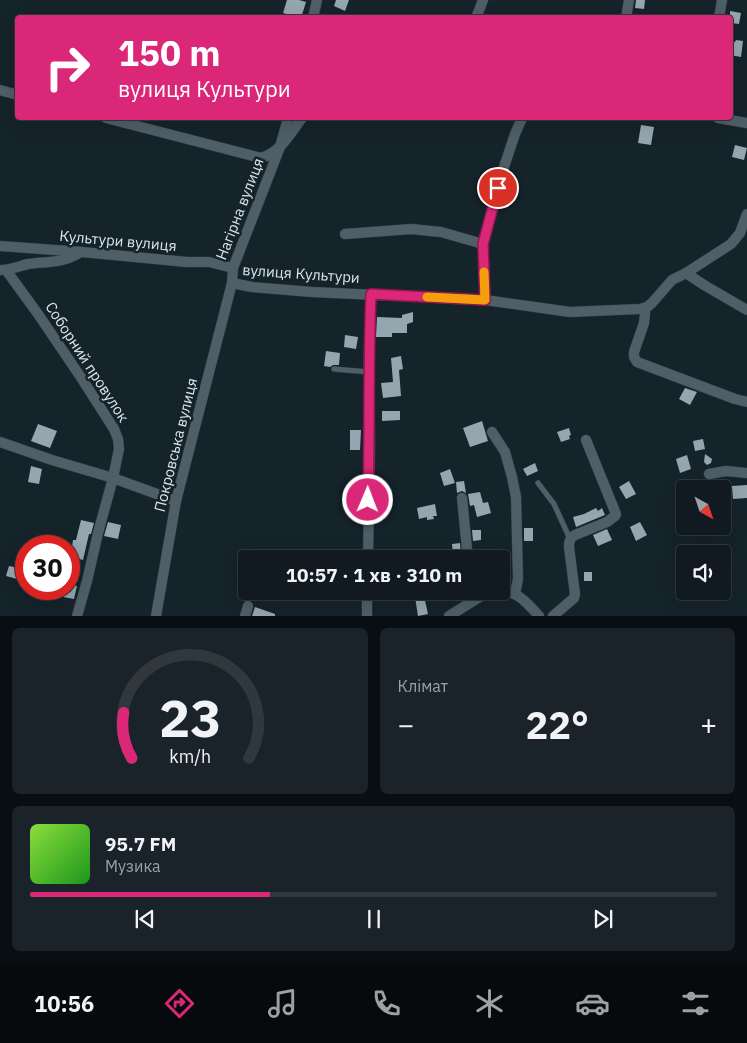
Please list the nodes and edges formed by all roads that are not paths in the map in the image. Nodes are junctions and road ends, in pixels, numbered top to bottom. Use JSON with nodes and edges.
{"nodes":[{"id":1,"x":317,"y":0,"type":"edge"},
{"id":2,"x":483,"y":0,"type":"edge"},
{"id":3,"x":628,"y":0,"type":"edge"},
{"id":4,"x":722,"y":0,"type":"edge"},
{"id":5,"x":314,"y":15,"type":"edge"},
{"id":6,"x":477,"y":15,"type":"edge"},
{"id":7,"x":626,"y":15,"type":"edge"},
{"id":8,"x":720,"y":15,"type":"edge"},
{"id":9,"x":0,"y":90,"type":"edge"},
{"id":10,"x":15,"y":94,"type":"edge"},
{"id":11,"x":114,"y":120,"type":"edge"},
{"id":12,"x":287,"y":120,"type":"edge"},
{"id":13,"x":300,"y":120,"type":"edge"},
{"id":14,"x":521,"y":120,"type":"edge"},
{"id":15,"x":732,"y":120,"type":"edge"},
{"id":16,"x":747,"y":122,"type":"edge"},
{"id":17,"x":280,"y":147,"type":"junction"},
{"id":18,"x":747,"y":214,"type":"edge"},
{"id":19,"x":345,"y":234,"type":"dead end"},
{"id":20,"x":483,"y":244,"type":"junction"},
{"id":21,"x":0,"y":246,"type":"edge"},
{"id":22,"x":82,"y":252,"type":"junction"},
{"id":23,"x":233,"y":268,"type":"junction"},
{"id":24,"x":3,"y":270,"type":"edge"},
{"id":25,"x":686,"y":273,"type":"junction"},
{"id":26,"x":232,"y":283,"type":"junction"},
{"id":27,"x":371,"y":294,"type":"junction"},
{"id":28,"x":485,"y":300,"type":"junction"},
{"id":29,"x":645,"y":308,"type":"junction"},
{"id":30,"x":747,"y":310,"type":"edge"},
{"id":31,"x":334,"y":369,"type":"dead end"},
{"id":32,"x":369,"y":372,"type":"junction"},
{"id":33,"x":747,"y":402,"type":"edge"},
{"id":34,"x":492,"y":432,"type":"dead end"},
{"id":35,"x":586,"y":440,"type":"dead end"},
{"id":36,"x":0,"y":442,"type":"edge"},
{"id":37,"x":747,"y":473,"type":"edge"},
{"id":38,"x":709,"y":474,"type":"dead end"},
{"id":39,"x":113,"y":478,"type":"junction"},
{"id":40,"x":538,"y":483,"type":"dead end"},
{"id":41,"x":462,"y":498,"type":"dead end"},
{"id":42,"x":176,"y":501,"type":"junction"},
{"id":43,"x":570,"y":540,"type":"junction"},
{"id":44,"x":368,"y":550,"type":"edge"},
{"id":45,"x":467,"y":550,"type":"edge"},
{"id":46,"x":510,"y":592,"type":"edge"},
{"id":47,"x":515,"y":594,"type":"junction"},
{"id":48,"x":367,"y":600,"type":"edge"},
{"id":49,"x":474,"y":600,"type":"edge"},
{"id":50,"x":470,"y":602,"type":"joint"},
{"id":51,"x":77,"y":616,"type":"edge"},
{"id":52,"x":156,"y":616,"type":"edge"},
{"id":53,"x":366,"y":616,"type":"edge"},
{"id":54,"x":449,"y":616,"type":"edge"},
{"id":55,"x":539,"y":616,"type":"edge"},
{"id":56,"x":553,"y":616,"type":"edge"}],
"edges":[{"from":1,"to":5,"type":"street"},
{"from":2,"to":6,"type":"street"},
{"from":3,"to":7,"type":"street"},
{"from":4,"to":8,"type":"street"},
{"from":9,"to":10,"type":"street"},
{"from":11,"to":17,"type":"street"},
{"from":12,"to":17,"type":"street","name":"Нагірна вулиця"},
{"from":13,"to":17,"type":"street","name":"Нагірна вулиця"},
{"from":14,"to":20,"type":"street"},
{"from":15,"to":16,"type":"street"},
{"from":17,"to":23,"type":"street","name":"Нагірна вулиця"},
{"from":18,"to":25,"type":"street"},
{"from":19,"to":20,"type":"street"},
{"from":20,"to":28,"type":"street"},
{"from":21,"to":22,"type":"street","name":"Культури вулиця"},
{"from":22,"to":23,"type":"street","name":"Культури вулиця"},
{"from":22,"to":24,"type":"street"},
{"from":23,"to":26,"type":"street","name":"Нагірна вулиця"},
{"from":24,"to":39,"type":"street","name":"Соборний провулок"},
{"from":25,"to":29,"type":"street"},
{"from":25,"to":30,"type":"street"},
{"from":26,"to":27,"type":"street","name":"вулиця Культури"},
{"from":26,"to":42,"type":"street","name":"Покровська вулиця"},
{"from":27,"to":28,"type":"street","name":"вулиця Культури"},
{"from":27,"to":32,"type":"street"},
{"from":28,"to":29,"type":"street","name":"вулиця Культури"},
{"from":29,"to":33,"type":"street"},
{"from":31,"to":32,"type":"lane"},
{"from":32,"to":44,"type":"street"},
{"from":34,"to":47,"type":"street"},
{"from":35,"to":43,"type":"street"},
{"from":36,"to":39,"type":"street"},
{"from":37,"to":38,"type":"street"},
{"from":39,"to":42,"type":"street"},
{"from":39,"to":51,"type":"street","name":"Соборний провулок"},
{"from":40,"to":43,"type":"lane"},
{"from":41,"to":45,"type":"street"},
{"from":42,"to":52,"type":"street","name":"Покровська вулиця"},
{"from":43,"to":56,"type":"street"},
{"from":46,"to":47,"type":"street"},
{"from":47,"to":55,"type":"street"},
{"from":48,"to":53,"type":"street"},
{"from":49,"to":50,"type":"street"},
{"from":50,"to":54,"type":"street"}]}
